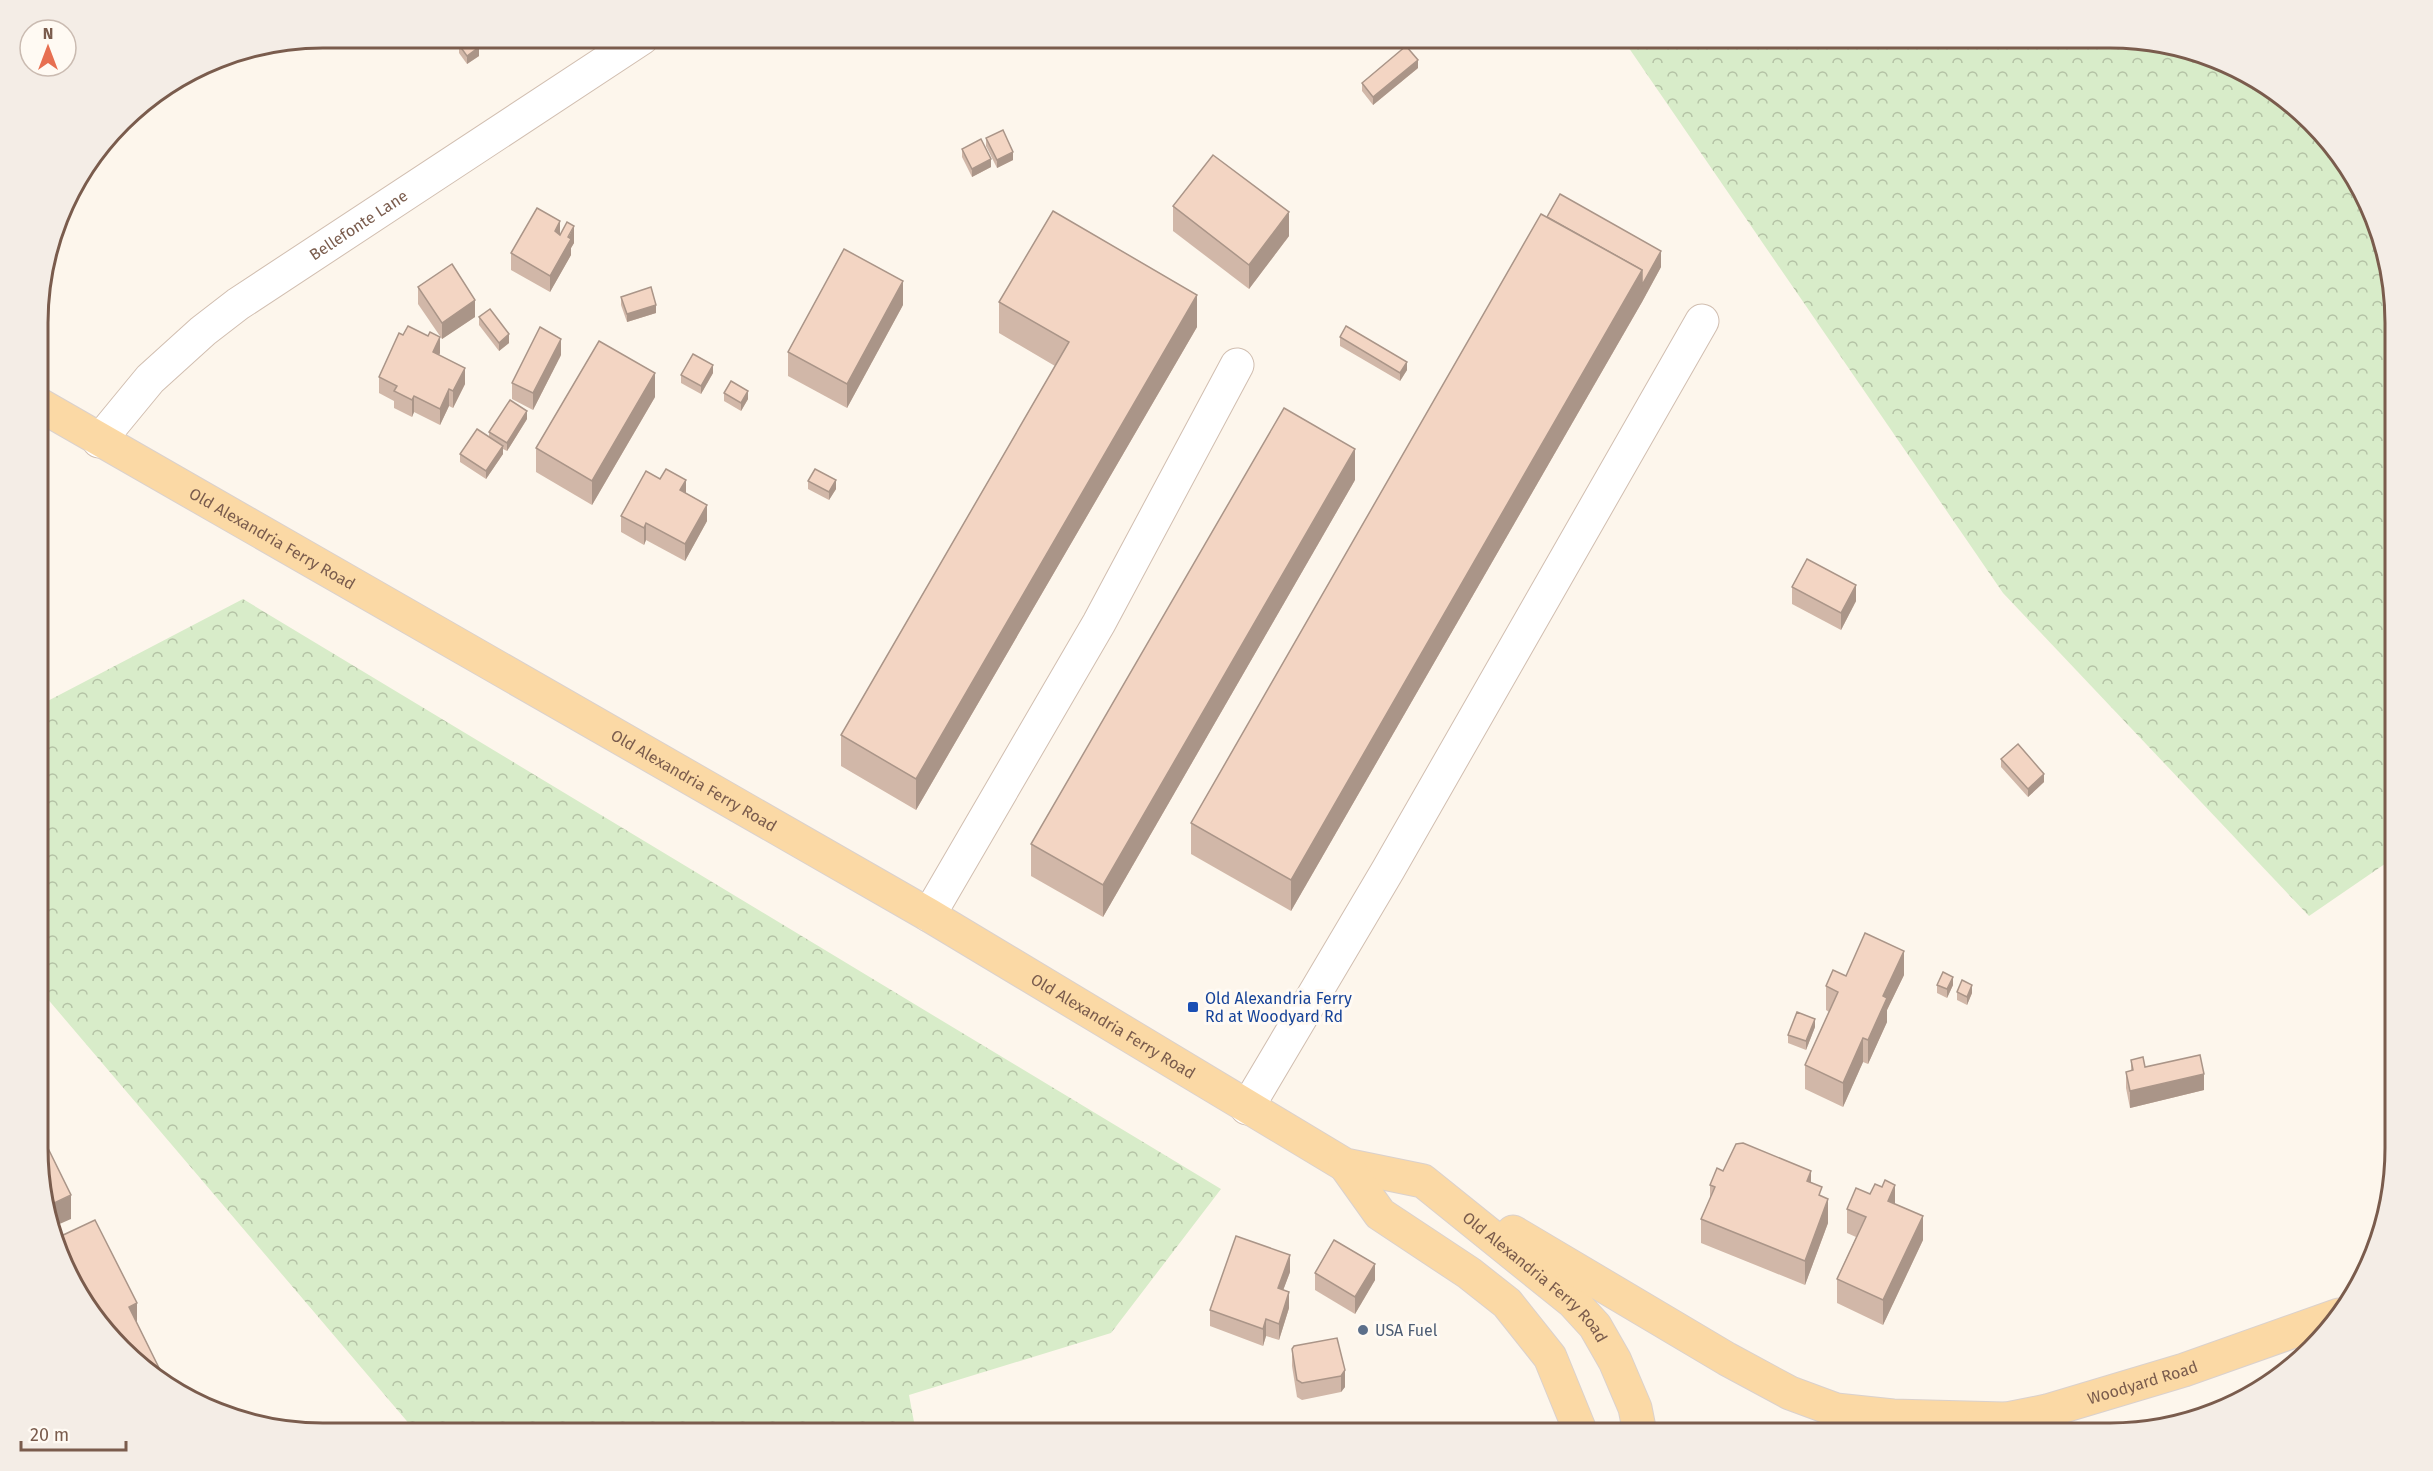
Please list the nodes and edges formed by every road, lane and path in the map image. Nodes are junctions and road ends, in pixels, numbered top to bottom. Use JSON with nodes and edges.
{"nodes":[{"id":1,"x":627,"y":48,"type":"edge"},
{"id":2,"x":1702,"y":321,"type":"dead end"},
{"id":3,"x":1237,"y":365,"type":"dead end"},
{"id":4,"x":48,"y":410,"type":"edge"},
{"id":5,"x":99,"y":441,"type":"junction"},
{"id":6,"x":929,"y":915,"type":"junction"},
{"id":7,"x":1247,"y":1108,"type":"junction"},
{"id":8,"x":1344,"y":1165,"type":"junction"},
{"id":9,"x":1423,"y":1181,"type":"junction"},
{"id":10,"x":2324,"y":1320,"type":"edge"},
{"id":11,"x":2004,"y":1419,"type":"junction"},
{"id":12,"x":1577,"y":1423,"type":"edge"},
{"id":13,"x":1638,"y":1423,"type":"edge"},
{"id":14,"x":1987,"y":1423,"type":"edge"},
{"id":15,"x":1993,"y":1423,"type":"edge"}],
"edges":[{"from":1,"to":5,"type":"street","name":"Bellefonte Lane"},
{"from":2,"to":7,"type":"street"},
{"from":3,"to":6,"type":"street"},
{"from":4,"to":5,"type":"main road","name":"Old Alexandria Ferry Road"},
{"from":5,"to":6,"type":"main road","name":"Old Alexandria Ferry Road"},
{"from":6,"to":7,"type":"main road","name":"Old Alexandria Ferry Road"},
{"from":7,"to":8,"type":"main road","name":"Old Alexandria Ferry Road"},
{"from":8,"to":9,"type":"main road","name":"Old Alexandria Ferry Road"},
{"from":8,"to":12,"type":"main road","name":"Old Alexandria Ferry Road"},
{"from":9,"to":11,"type":"main road"},
{"from":9,"to":13,"type":"main road","name":"Old Alexandria Ferry Road"},
{"from":10,"to":11,"type":"main road","name":"Woodyard Road"},
{"from":11,"to":14,"type":"main road","name":"Woodyard Road"},
{"from":11,"to":15,"type":"main road"}]}
